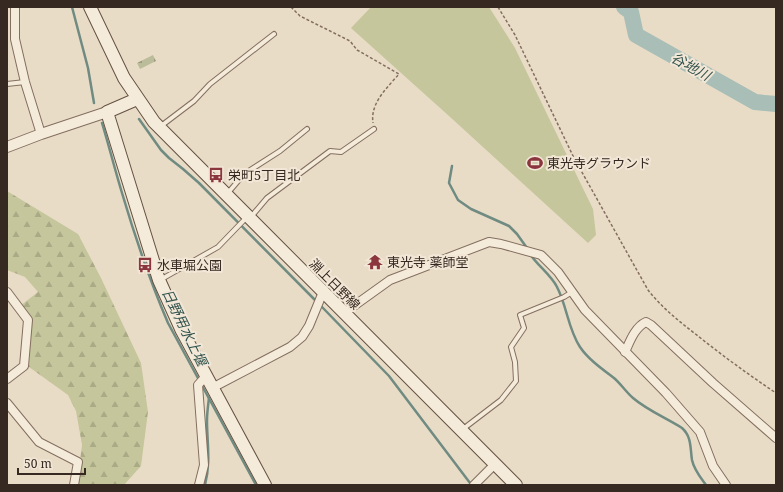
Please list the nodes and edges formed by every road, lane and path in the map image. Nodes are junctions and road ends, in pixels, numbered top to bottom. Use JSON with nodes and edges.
{"nodes":[{"id":1,"x":12,"y":7,"type":"edge"},
{"id":2,"x":90,"y":7,"type":"edge"},
{"id":3,"x":291,"y":7,"type":"edge"},
{"id":4,"x":498,"y":7,"type":"edge"},
{"id":5,"x":274,"y":34,"type":"dead end"},
{"id":6,"x":25,"y":82,"type":"junction"},
{"id":7,"x":7,"y":84,"type":"edge"},
{"id":8,"x":137,"y":99,"type":"junction"},
{"id":9,"x":107,"y":112,"type":"junction"},
{"id":10,"x":160,"y":127,"type":"junction"},
{"id":11,"x":307,"y":129,"type":"dead end"},
{"id":12,"x":374,"y":129,"type":"joint"},
{"id":13,"x":41,"y":134,"type":"junction"},
{"id":14,"x":7,"y":147,"type":"edge"},
{"id":15,"x":226,"y":194,"type":"junction"},
{"id":16,"x":249,"y":217,"type":"junction"},
{"id":17,"x":159,"y":280,"type":"junction"},
{"id":18,"x":7,"y":292,"type":"edge"},
{"id":19,"x":323,"y":292,"type":"junction"},
{"id":20,"x":569,"y":294,"type":"junction"},
{"id":21,"x":344,"y":313,"type":"junction"},
{"id":22,"x":625,"y":352,"type":"junction"},
{"id":23,"x":206,"y":376,"type":"junction"},
{"id":24,"x":7,"y":379,"type":"edge"},
{"id":25,"x":212,"y":388,"type":"junction"},
{"id":26,"x":776,"y":393,"type":"edge"},
{"id":27,"x":7,"y":403,"type":"edge"},
{"id":28,"x":461,"y":430,"type":"junction"},
{"id":29,"x":776,"y":438,"type":"edge"},
{"id":30,"x":495,"y":464,"type":"junction"},
{"id":31,"x":74,"y":485,"type":"edge"},
{"id":32,"x":199,"y":485,"type":"edge"},
{"id":33,"x":264,"y":485,"type":"edge"},
{"id":34,"x":474,"y":485,"type":"edge"},
{"id":35,"x":516,"y":485,"type":"edge"},
{"id":36,"x":726,"y":485,"type":"edge"}],
"edges":[{"from":1,"to":6,"type":"street"},
{"from":2,"to":8,"type":"main road","name":"淵上日野線"},
{"from":3,"to":12,"type":"path"},
{"from":4,"to":26,"type":"path"},
{"from":5,"to":10,"type":"lane"},
{"from":6,"to":7,"type":"lane"},
{"from":6,"to":13,"type":"street"},
{"from":8,"to":9,"type":"main road"},
{"from":8,"to":10,"type":"main road","name":"淵上日野線"},
{"from":9,"to":13,"type":"street"},
{"from":9,"to":17,"type":"main road"},
{"from":10,"to":15,"type":"main road","name":"淵上日野線"},
{"from":11,"to":15,"type":"lane"},
{"from":12,"to":16,"type":"lane"},
{"from":13,"to":14,"type":"street"},
{"from":15,"to":16,"type":"main road","name":"淵上日野線"},
{"from":16,"to":17,"type":"lane"},
{"from":16,"to":19,"type":"main road","name":"淵上日野線"},
{"from":17,"to":23,"type":"main road"},
{"from":18,"to":24,"type":"street"},
{"from":19,"to":21,"type":"main road","name":"淵上日野線"},
{"from":19,"to":25,"type":"street"},
{"from":20,"to":21,"type":"street"},
{"from":20,"to":22,"type":"street"},
{"from":20,"to":28,"type":"lane"},
{"from":21,"to":28,"type":"main road","name":"淵上日野線"},
{"from":22,"to":29,"type":"street"},
{"from":22,"to":36,"type":"street"},
{"from":23,"to":25,"type":"main road"},
{"from":23,"to":32,"type":"street"},
{"from":25,"to":33,"type":"main road"},
{"from":27,"to":31,"type":"street"},
{"from":28,"to":30,"type":"main road","name":"淵上日野線"},
{"from":30,"to":34,"type":"street"},
{"from":30,"to":35,"type":"main road","name":"淵上日野線"}]}
